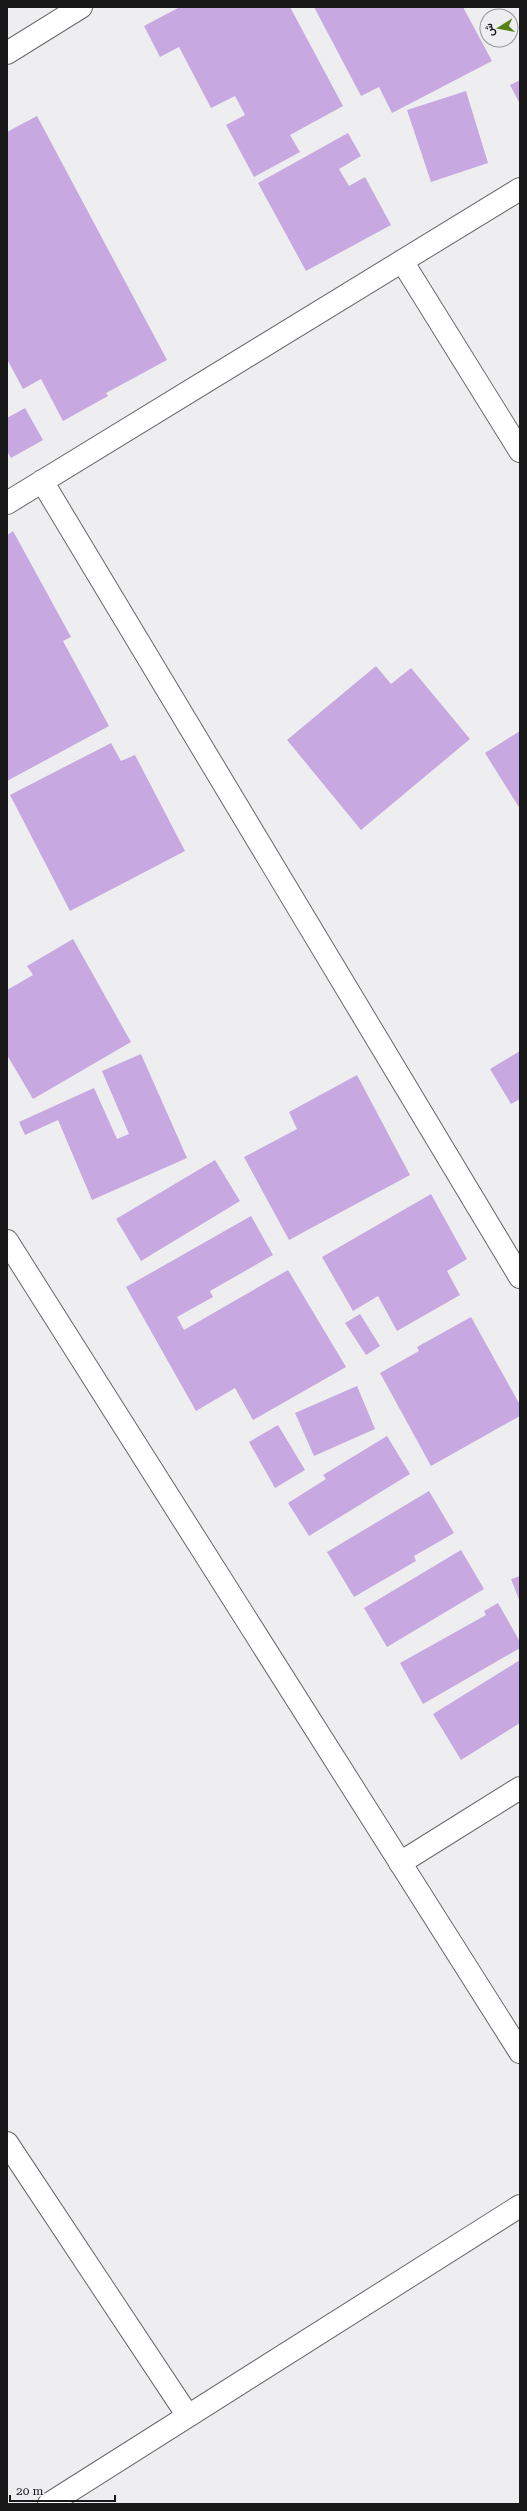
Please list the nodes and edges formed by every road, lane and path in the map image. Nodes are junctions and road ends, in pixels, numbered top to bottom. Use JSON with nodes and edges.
{"nodes":[{"id":1,"x":81,"y":7,"type":"edge"},
{"id":2,"x":7,"y":53,"type":"edge"},
{"id":3,"x":520,"y":189,"type":"edge"},
{"id":4,"x":402,"y":261,"type":"junction"},
{"id":5,"x":520,"y":450,"type":"edge"},
{"id":6,"x":42,"y":481,"type":"junction"},
{"id":7,"x":7,"y":503,"type":"edge"},
{"id":8,"x":7,"y":1241,"type":"edge"},
{"id":9,"x":520,"y":1277,"type":"edge"},
{"id":10,"x":520,"y":1788,"type":"edge"},
{"id":11,"x":400,"y":1863,"type":"junction"},
{"id":12,"x":520,"y":2052,"type":"edge"},
{"id":13,"x":7,"y":2143,"type":"edge"},
{"id":14,"x":520,"y":2206,"type":"edge"},
{"id":15,"x":188,"y":2416,"type":"junction"},
{"id":16,"x":49,"y":2504,"type":"edge"}],
"edges":[{"from":1,"to":2,"type":"street"},
{"from":3,"to":4,"type":"street"},
{"from":4,"to":5,"type":"street"},
{"from":4,"to":6,"type":"street"},
{"from":6,"to":7,"type":"street"},
{"from":6,"to":9,"type":"street"},
{"from":8,"to":11,"type":"street"},
{"from":10,"to":11,"type":"street"},
{"from":11,"to":12,"type":"street"},
{"from":13,"to":15,"type":"street"},
{"from":14,"to":15,"type":"street"},
{"from":15,"to":16,"type":"street"}]}
